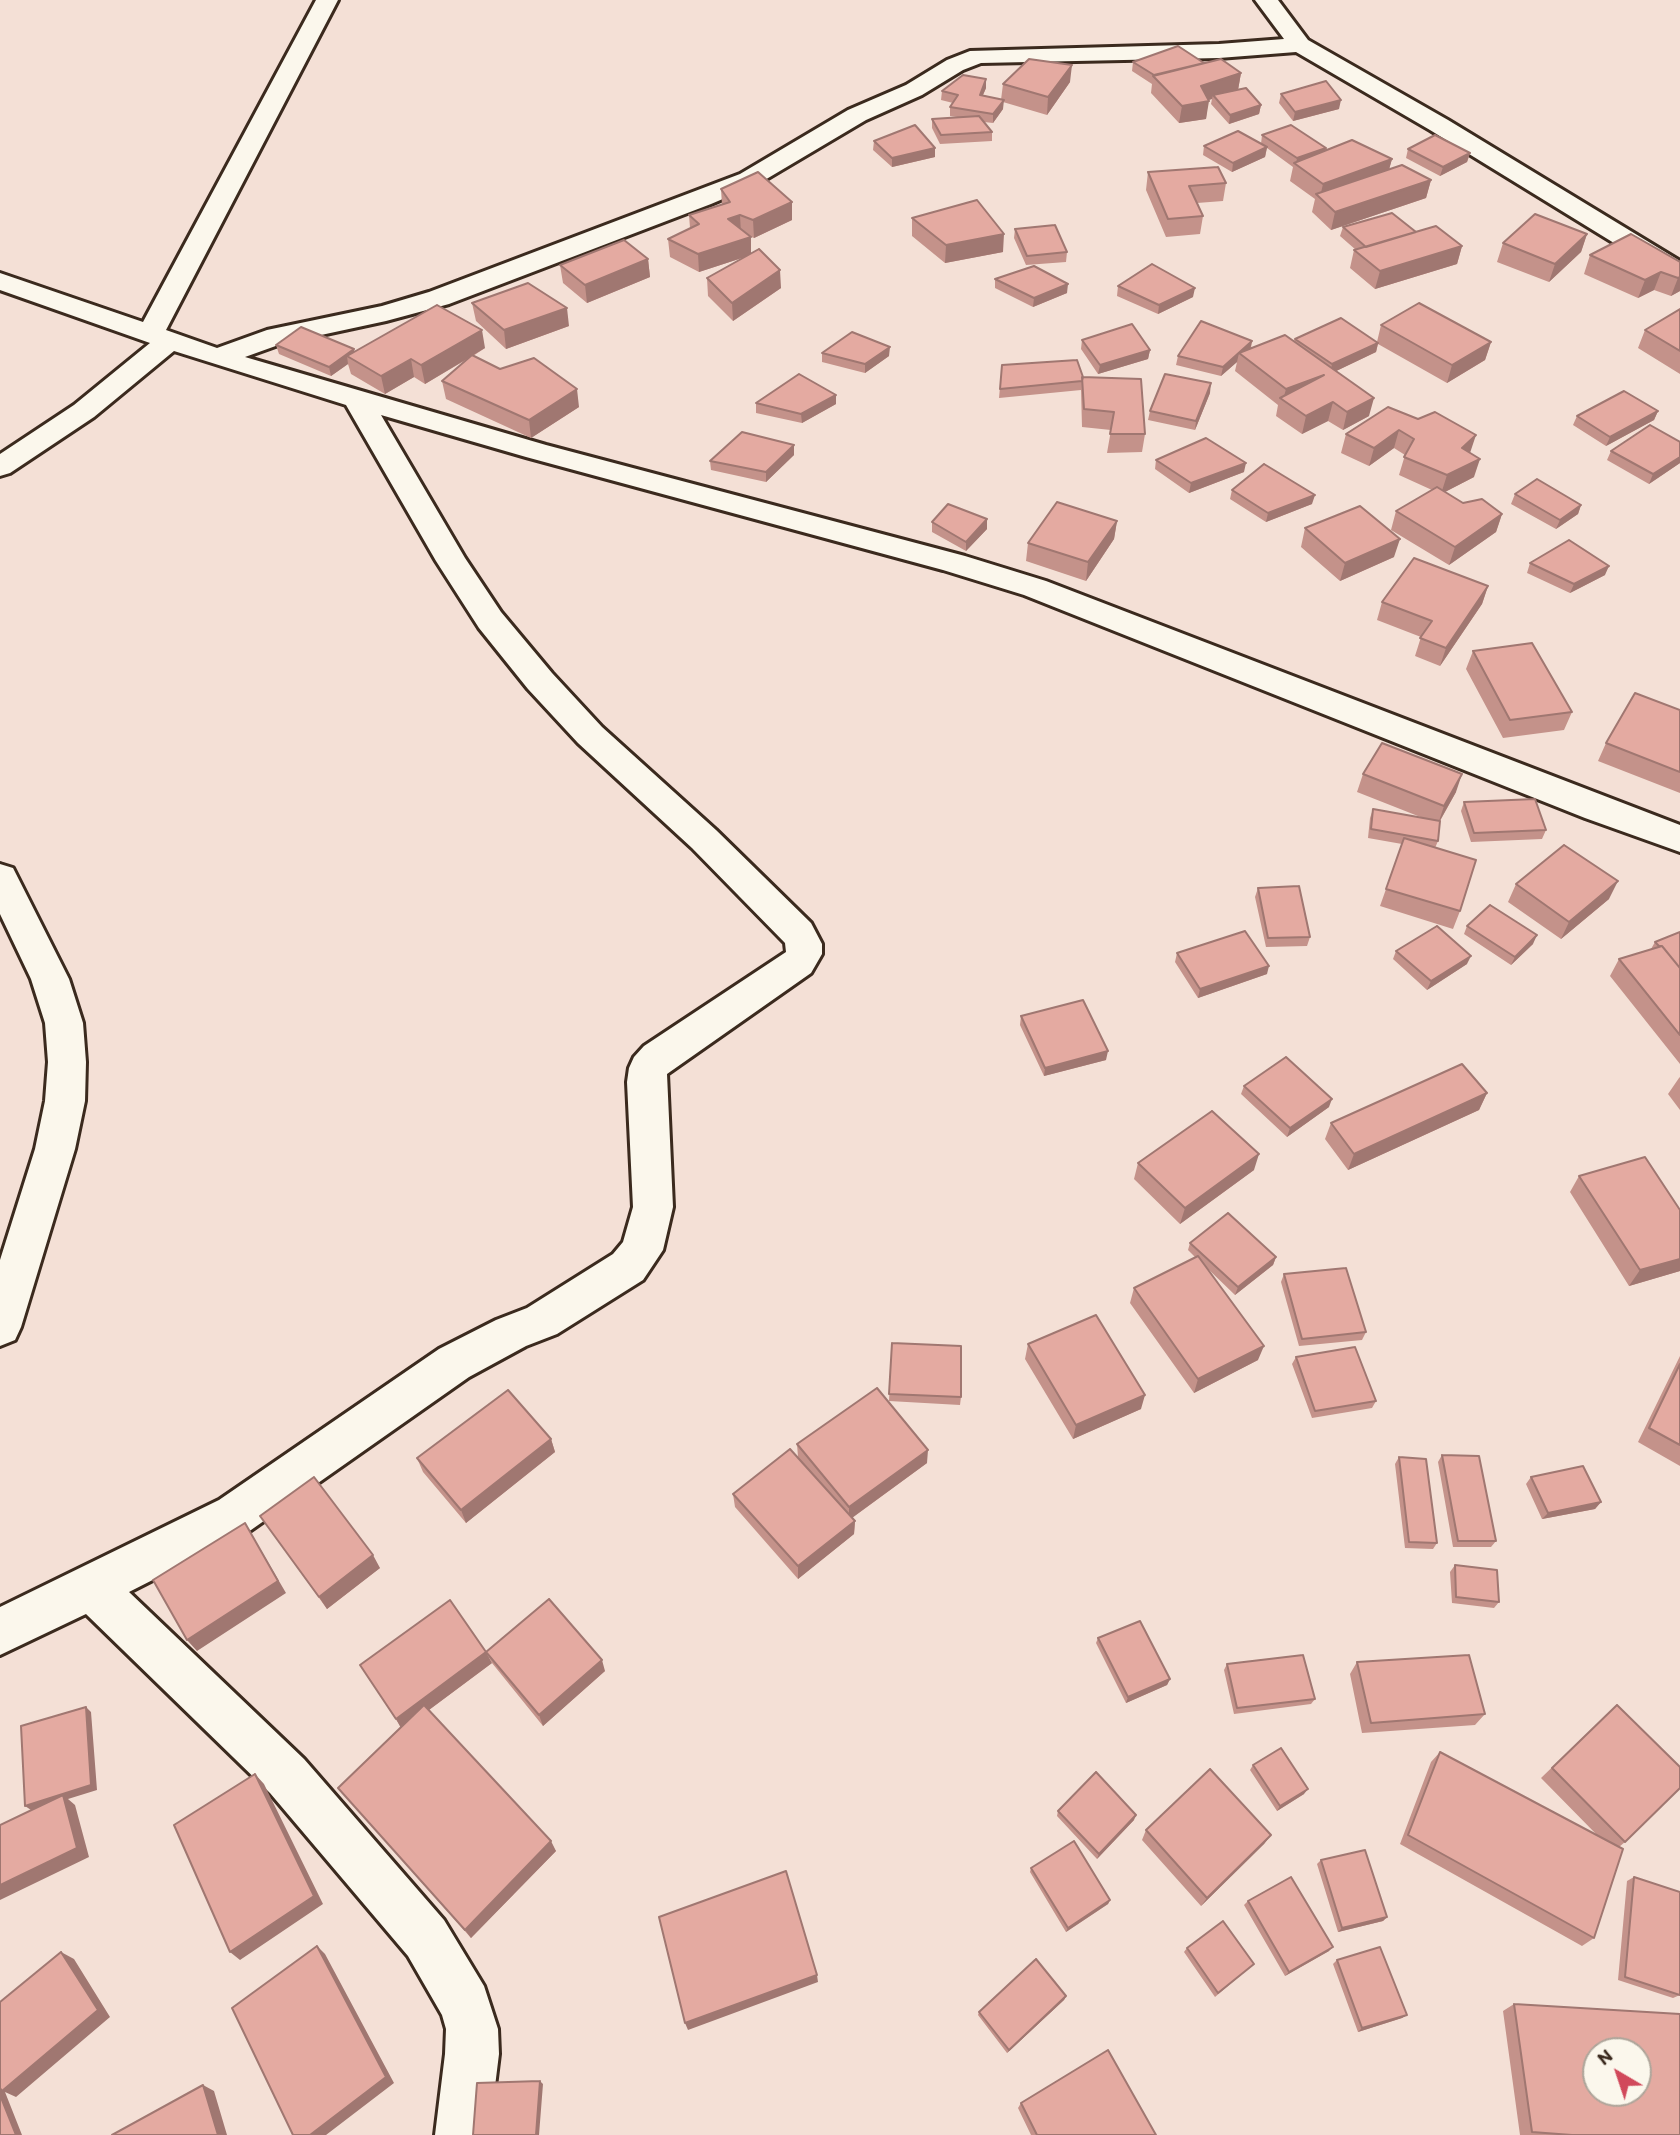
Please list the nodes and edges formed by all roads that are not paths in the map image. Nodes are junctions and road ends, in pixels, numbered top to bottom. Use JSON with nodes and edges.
{"nodes":[{"id":1,"x":327,"y":0,"type":"edge"},
{"id":2,"x":1266,"y":0,"type":"edge"},
{"id":3,"x":1300,"y":45,"type":"junction"},
{"id":4,"x":1680,"y":272,"type":"edge"},
{"id":5,"x":0,"y":281,"type":"edge"},
{"id":6,"x":161,"y":336,"type":"junction"},
{"id":7,"x":217,"y":357,"type":"junction"},
{"id":8,"x":357,"y":399,"type":"junction"},
{"id":9,"x":0,"y":467,"type":"edge"},
{"id":10,"x":1680,"y":839,"type":"edge"},
{"id":11,"x":0,"y":877,"type":"edge"},
{"id":12,"x":0,"y":1327,"type":"edge"},
{"id":13,"x":91,"y":1587,"type":"junction"},
{"id":14,"x":0,"y":1632,"type":"edge"},
{"id":15,"x":463,"y":2135,"type":"edge"}],
"edges":[{"from":1,"to":6,"type":"street"},
{"from":2,"to":3,"type":"street"},
{"from":3,"to":4,"type":"street"},
{"from":3,"to":7,"type":"street"},
{"from":5,"to":6,"type":"street"},
{"from":6,"to":7,"type":"street"},
{"from":6,"to":9,"type":"street"},
{"from":7,"to":8,"type":"street"},
{"from":8,"to":10,"type":"street"},
{"from":8,"to":13,"type":"street"},
{"from":11,"to":12,"type":"street"},
{"from":13,"to":14,"type":"street"},
{"from":13,"to":15,"type":"street"}]}
